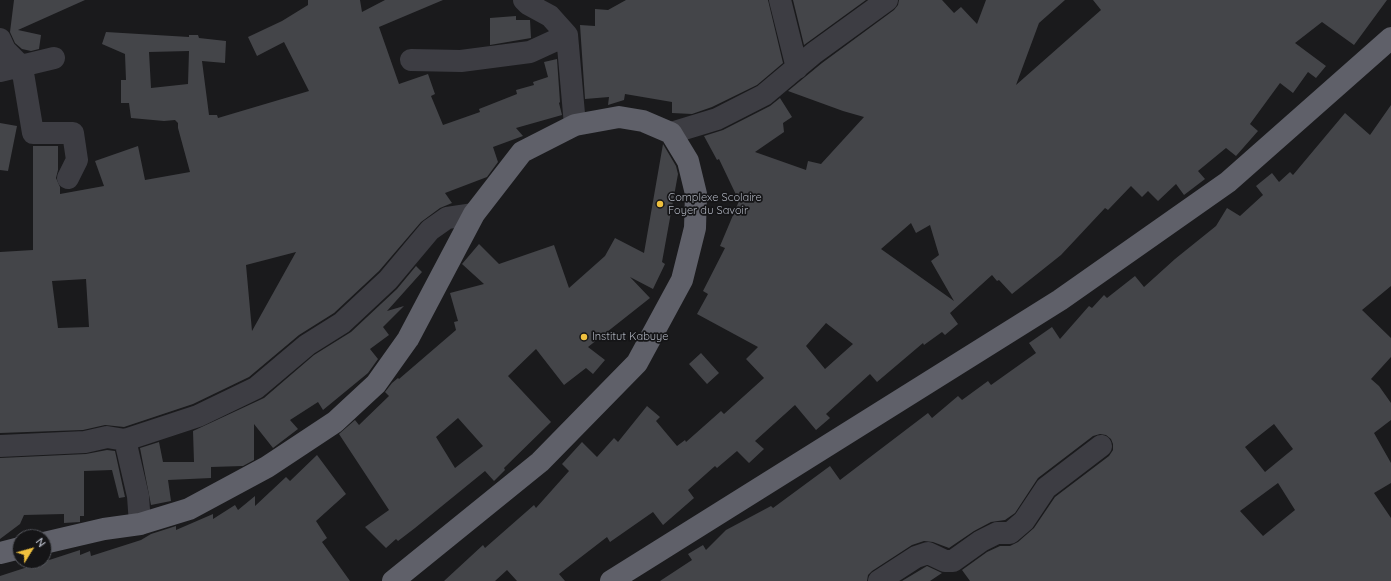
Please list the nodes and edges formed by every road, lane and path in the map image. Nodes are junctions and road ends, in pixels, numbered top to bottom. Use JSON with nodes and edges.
{"nodes":[{"id":1,"x":524,"y":0,"type":"edge"},
{"id":2,"x":780,"y":0,"type":"edge"},
{"id":3,"x":887,"y":0,"type":"edge"},
{"id":4,"x":567,"y":36,"type":"junction"},
{"id":5,"x":1391,"y":38,"type":"edge"},
{"id":6,"x":0,"y":39,"type":"edge"},
{"id":7,"x":54,"y":58,"type":"dead end"},
{"id":8,"x":411,"y":60,"type":"dead end"},
{"id":9,"x":22,"y":67,"type":"junction"},
{"id":10,"x":797,"y":68,"type":"junction"},
{"id":11,"x":0,"y":71,"type":"edge"},
{"id":12,"x":575,"y":125,"type":"junction"},
{"id":13,"x":671,"y":133,"type":"junction"},
{"id":14,"x":68,"y":178,"type":"dead end"},
{"id":15,"x":474,"y":214,"type":"junction"},
{"id":16,"x":125,"y":440,"type":"junction"},
{"id":17,"x":0,"y":446,"type":"edge"},
{"id":18,"x":1101,"y":446,"type":"dead end"},
{"id":19,"x":140,"y":524,"type":"junction"},
{"id":20,"x":52,"y":541,"type":"edge"},
{"id":21,"x":12,"y":550,"type":"edge"},
{"id":22,"x":0,"y":553,"type":"edge"},
{"id":23,"x":393,"y":581,"type":"edge"},
{"id":24,"x":611,"y":581,"type":"edge"},
{"id":25,"x":879,"y":581,"type":"edge"}],
"edges":[{"from":1,"to":4,"type":"street"},
{"from":2,"to":10,"type":"street"},
{"from":3,"to":10,"type":"street"},
{"from":4,"to":8,"type":"street"},
{"from":4,"to":12,"type":"street"},
{"from":5,"to":24,"type":"highway"},
{"from":6,"to":9,"type":"street"},
{"from":7,"to":9,"type":"street"},
{"from":9,"to":11,"type":"street"},
{"from":9,"to":14,"type":"street"},
{"from":10,"to":13,"type":"street"},
{"from":12,"to":13,"type":"highway"},
{"from":12,"to":15,"type":"highway"},
{"from":13,"to":23,"type":"highway"},
{"from":15,"to":16,"type":"street"},
{"from":15,"to":19,"type":"highway"},
{"from":16,"to":17,"type":"street"},
{"from":16,"to":19,"type":"street"},
{"from":18,"to":25,"type":"street"},
{"from":19,"to":20,"type":"highway"},
{"from":21,"to":22,"type":"highway"}]}
